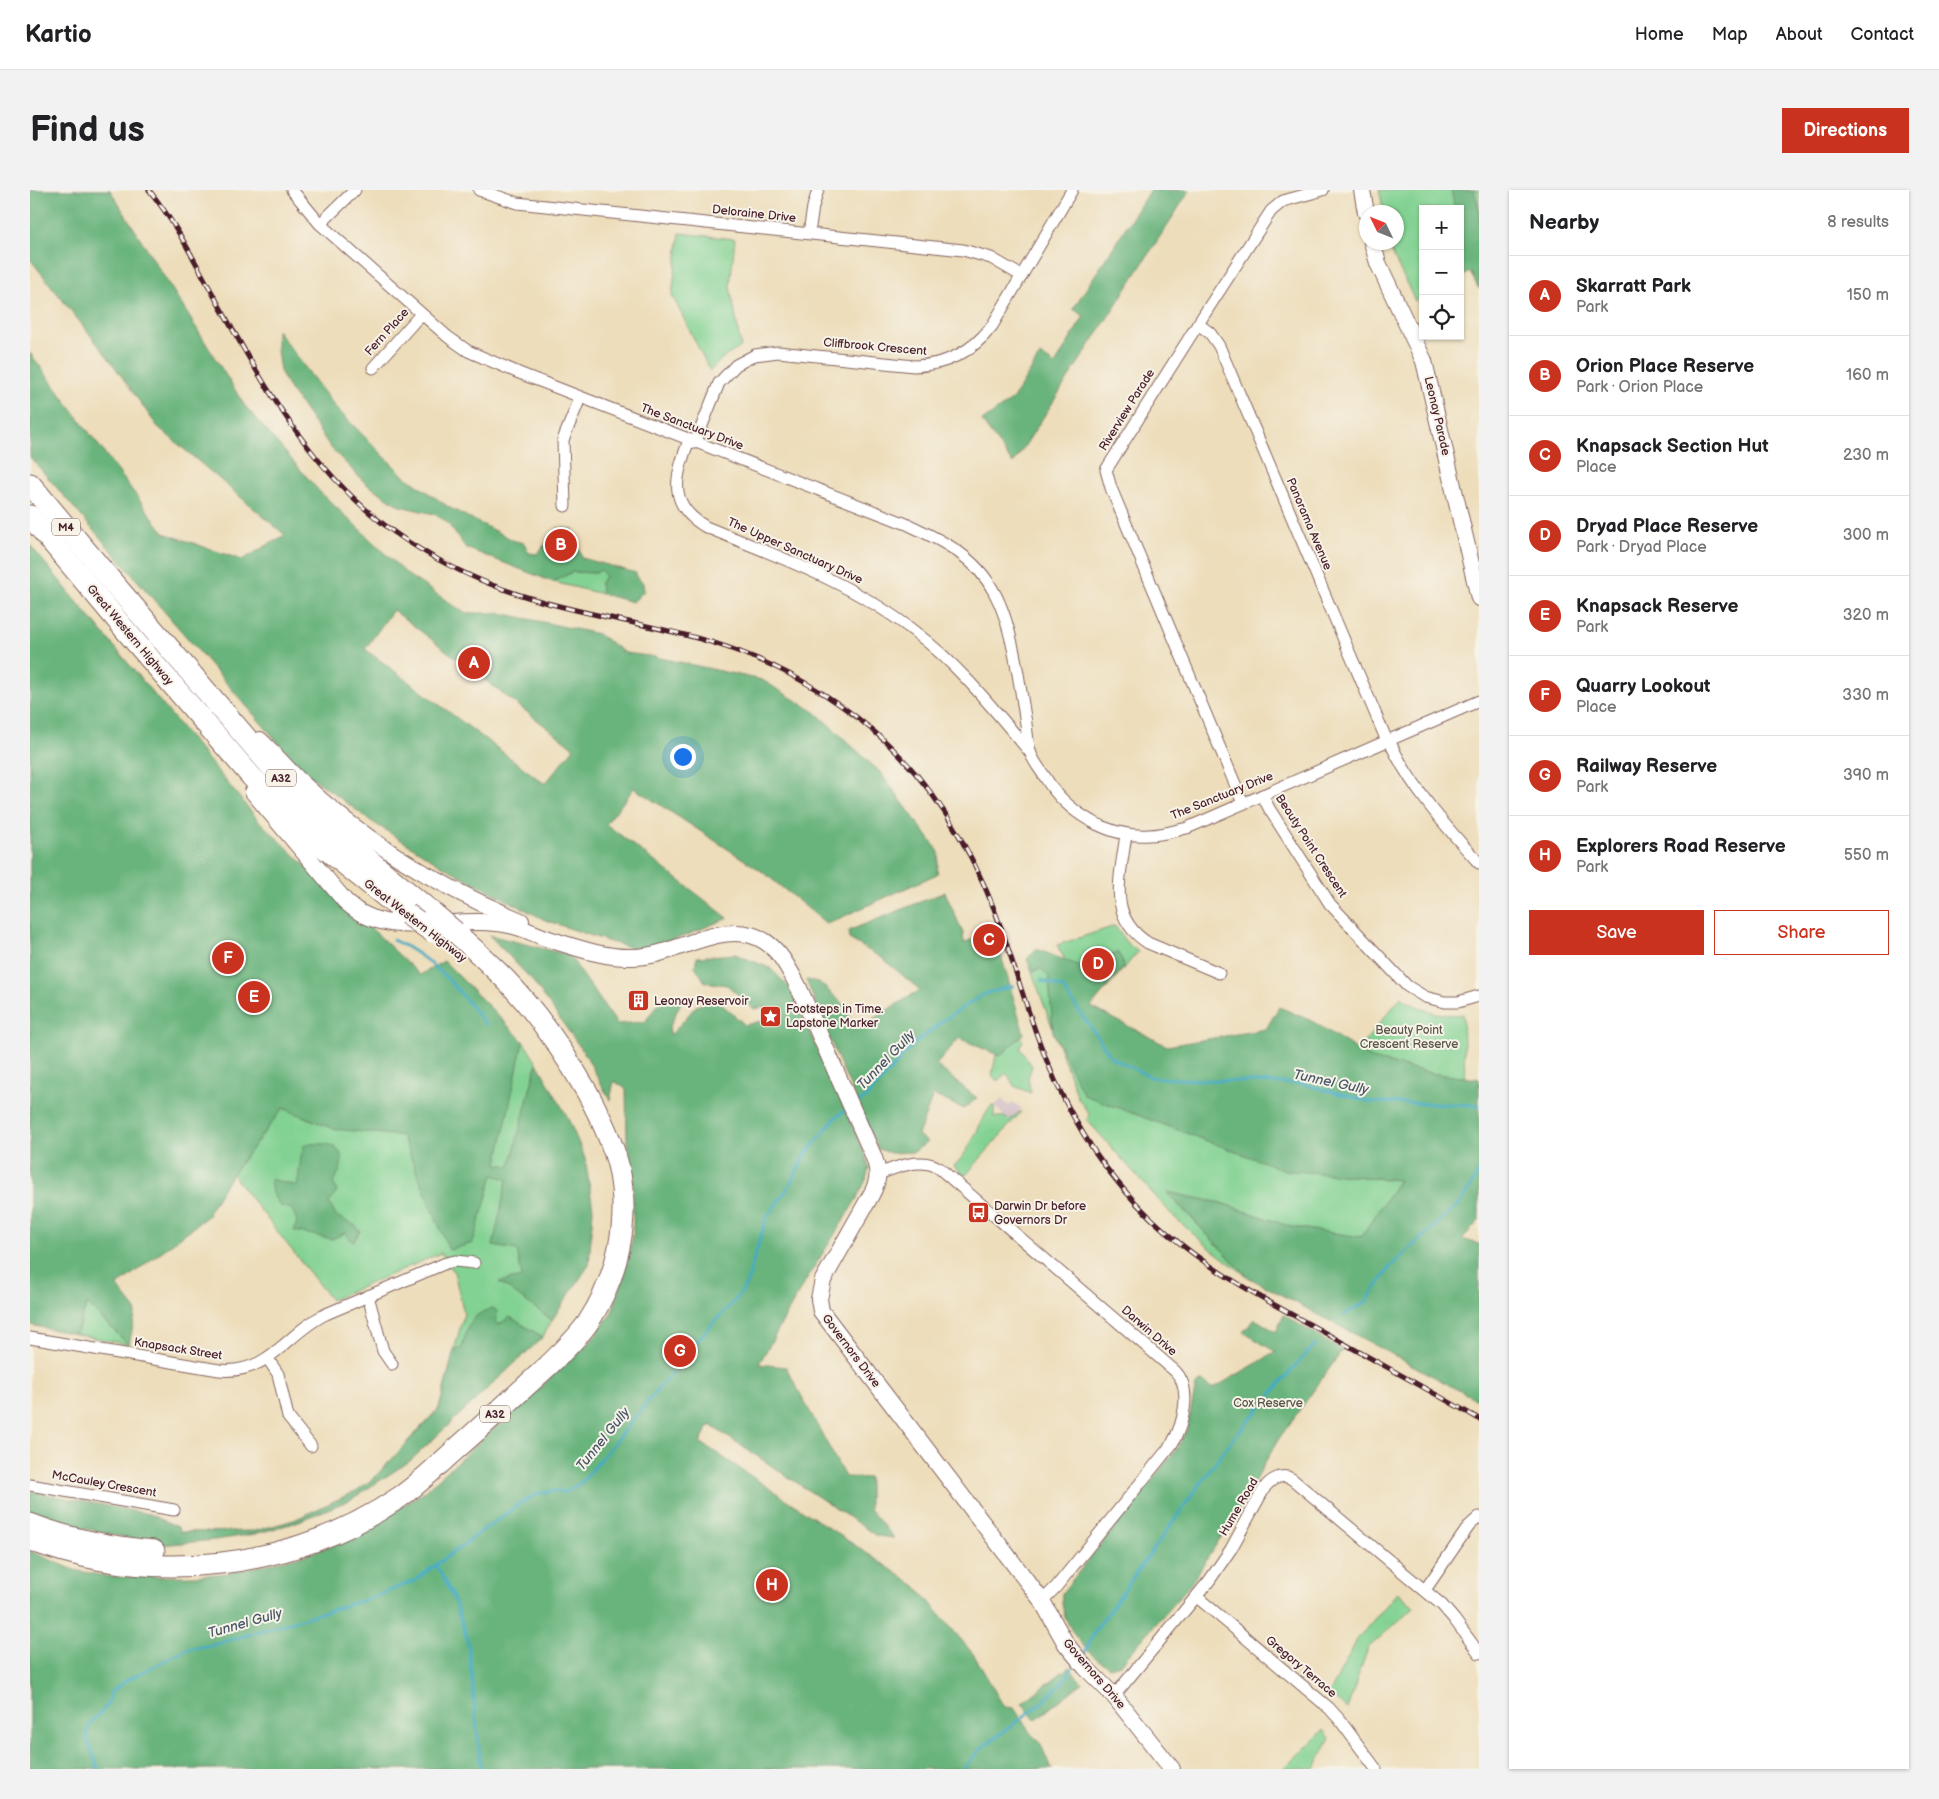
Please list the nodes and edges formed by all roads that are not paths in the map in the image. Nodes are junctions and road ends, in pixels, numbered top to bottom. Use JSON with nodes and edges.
{"nodes":[{"id":1,"x":292,"y":190,"type":"edge"},
{"id":2,"x":355,"y":190,"type":"edge"},
{"id":3,"x":479,"y":190,"type":"edge"},
{"id":4,"x":818,"y":190,"type":"edge"},
{"id":5,"x":1072,"y":190,"type":"edge"},
{"id":6,"x":1323,"y":190,"type":"edge"},
{"id":7,"x":1362,"y":190,"type":"edge"},
{"id":8,"x":1365,"y":205,"type":"edge"},
{"id":9,"x":320,"y":224,"type":"junction"},
{"id":10,"x":809,"y":233,"type":"junction"},
{"id":11,"x":1374,"y":250,"type":"edge"},
{"id":12,"x":1022,"y":276,"type":"junction"},
{"id":13,"x":421,"y":314,"type":"junction"},
{"id":14,"x":1198,"y":324,"type":"junction"},
{"id":15,"x":373,"y":368,"type":"dead end"},
{"id":16,"x":580,"y":398,"type":"junction"},
{"id":17,"x":692,"y":441,"type":"junction"},
{"id":18,"x":30,"y":484,"type":"edge"},
{"id":19,"x":565,"y":506,"type":"dead end"},
{"id":20,"x":30,"y":516,"type":"edge"},
{"id":21,"x":103,"y":571,"type":"joint"},
{"id":22,"x":1479,"y":598,"type":"edge"},
{"id":23,"x":148,"y":624,"type":"junction"},
{"id":24,"x":133,"y":639,"type":"junction"},
{"id":25,"x":1479,"y":701,"type":"edge"},
{"id":26,"x":1025,"y":715,"type":"junction"},
{"id":27,"x":1004,"y":722,"type":"junction"},
{"id":28,"x":1388,"y":740,"type":"junction"},
{"id":29,"x":1030,"y":752,"type":"junction"},
{"id":30,"x":1262,"y":795,"type":"junction"},
{"id":31,"x":1243,"y":803,"type":"junction"},
{"id":32,"x":1126,"y":834,"type":"junction"},
{"id":33,"x":1479,"y":863,"type":"edge"},
{"id":34,"x":433,"y":923,"type":"junction"},
{"id":35,"x":587,"y":950,"type":"junction"},
{"id":36,"x":1219,"y":973,"type":"dead end"},
{"id":37,"x":1479,"y":996,"type":"edge"},
{"id":38,"x":879,"y":1174,"type":"junction"},
{"id":39,"x":474,"y":1263,"type":"dead end"},
{"id":40,"x":368,"y":1296,"type":"junction"},
{"id":41,"x":30,"y":1338,"type":"edge"},
{"id":42,"x":268,"y":1359,"type":"junction"},
{"id":43,"x":392,"y":1364,"type":"dead end"},
{"id":44,"x":311,"y":1446,"type":"dead end"},
{"id":45,"x":30,"y":1485,"type":"edge"},
{"id":46,"x":174,"y":1510,"type":"dead end"},
{"id":47,"x":1479,"y":1517,"type":"edge"},
{"id":48,"x":30,"y":1524,"type":"edge"},
{"id":49,"x":30,"y":1540,"type":"edge"},
{"id":50,"x":1425,"y":1590,"type":"junction"},
{"id":51,"x":1197,"y":1597,"type":"junction"},
{"id":52,"x":1042,"y":1601,"type":"junction"},
{"id":53,"x":1479,"y":1653,"type":"edge"},
{"id":54,"x":1114,"y":1696,"type":"junction"},
{"id":55,"x":1172,"y":1769,"type":"edge"},
{"id":56,"x":1376,"y":1769,"type":"edge"}],
"edges":[{"from":1,"to":9,"type":"street","name":"The Sanctuary Drive"},
{"from":2,"to":9,"type":"street"},
{"from":3,"to":10,"type":"street","name":"Deloraine Drive"},
{"from":4,"to":10,"type":"street"},
{"from":5,"to":12,"type":"street","name":"Cliffbrook Crescent"},
{"from":6,"to":14,"type":"street","name":"Riverview Parade"},
{"from":7,"to":8,"type":"main road"},
{"from":9,"to":13,"type":"street","name":"The Sanctuary Drive"},
{"from":10,"to":12,"type":"street","name":"Deloraine Drive"},
{"from":11,"to":22,"type":"main road","name":"Leonay Parade"},
{"from":12,"to":17,"type":"street","name":"Cliffbrook Crescent"},
{"from":13,"to":15,"type":"street","name":"Fern Place"},
{"from":13,"to":16,"type":"street","name":"The Sanctuary Drive"},
{"from":14,"to":28,"type":"street","name":"Panorama Avenue"},
{"from":14,"to":31,"type":"street","name":"Riverview Parade"},
{"from":16,"to":17,"type":"street","name":"The Sanctuary Drive"},
{"from":16,"to":19,"type":"street"},
{"from":17,"to":26,"type":"street","name":"The Sanctuary Drive"},
{"from":17,"to":27,"type":"street","name":"The Upper Sanctuary Drive"},
{"from":18,"to":21,"type":"highway","number":"M4"},
{"from":20,"to":24,"type":"highway","name":"Great Western Highway","number":"A32"},
{"from":21,"to":23,"type":"highway","name":"Great Western Highway","number":"A32"},
{"from":23,"to":34,"type":"highway","name":"Great Western Highway","number":"A32"},
{"from":23,"to":35,"type":"main road"},
{"from":24,"to":34,"type":"highway","name":"Great Western Highway","number":"A32","bridge":true},
{"from":24,"to":35,"type":"main road"},
{"from":25,"to":28,"type":"street","name":"The Sanctuary Drive"},
{"from":26,"to":27,"type":"street"},
{"from":26,"to":29,"type":"street","name":"The Sanctuary Drive"},
{"from":27,"to":29,"type":"street","name":"The Upper Sanctuary Drive"},
{"from":28,"to":30,"type":"street","name":"The Sanctuary Drive"},
{"from":28,"to":33,"type":"street"},
{"from":29,"to":32,"type":"street","name":"The Sanctuary Drive"},
{"from":30,"to":31,"type":"street","name":"The Sanctuary Drive"},
{"from":30,"to":37,"type":"street","name":"Beauty Point Crescent"},
{"from":31,"to":32,"type":"street","name":"The Sanctuary Drive"},
{"from":32,"to":36,"type":"street"},
{"from":34,"to":48,"type":"highway","name":"Great Western Highway","number":"A32"},
{"from":34,"to":49,"type":"highway","name":"Great Western Highway","number":"A32","bridge":true},
{"from":35,"to":38,"type":"main road"},
{"from":38,"to":52,"type":"main road","name":"Governors Drive"},
{"from":38,"to":52,"type":"street","name":"Darwin Drive"},
{"from":39,"to":40,"type":"street","name":"Knapsack Street"},
{"from":40,"to":42,"type":"street","name":"Knapsack Street"},
{"from":40,"to":43,"type":"street"},
{"from":41,"to":42,"type":"street","name":"Knapsack Street"},
{"from":42,"to":44,"type":"street"},
{"from":45,"to":46,"type":"street","name":"McCauley Crescent"},
{"from":47,"to":50,"type":"street"},
{"from":50,"to":51,"type":"street","name":"Hume Road"},
{"from":50,"to":53,"type":"street","name":"Hume Road"},
{"from":51,"to":54,"type":"street","name":"Hume Road"},
{"from":51,"to":56,"type":"street","name":"Gregory Terrace"},
{"from":52,"to":54,"type":"main road","name":"Governors Drive"},
{"from":54,"to":55,"type":"main road","name":"Governors Drive"}]}
